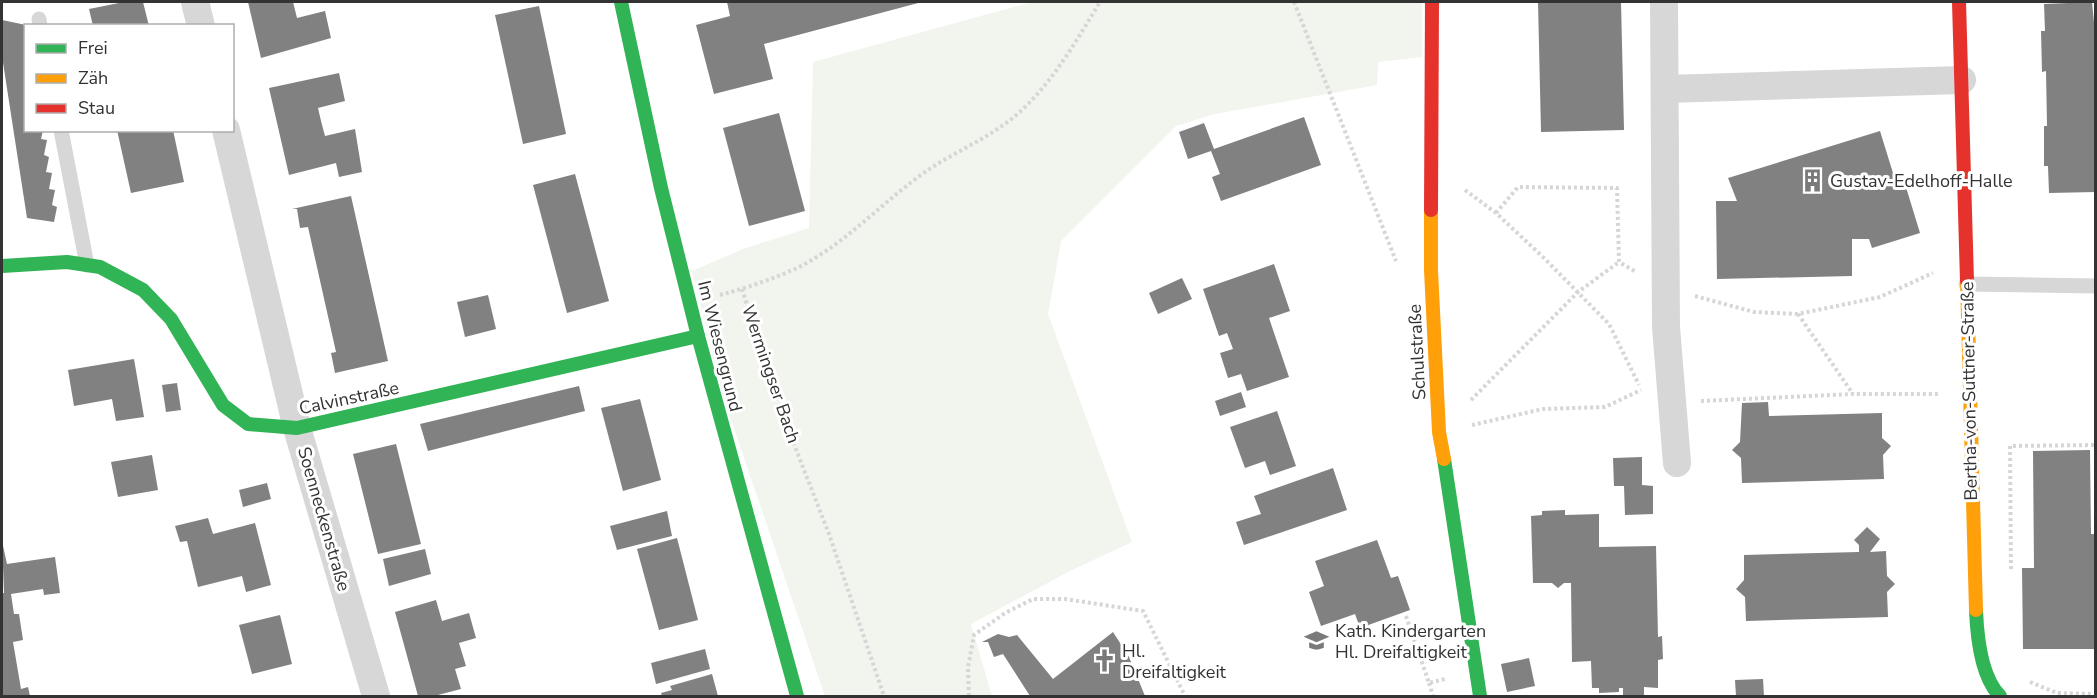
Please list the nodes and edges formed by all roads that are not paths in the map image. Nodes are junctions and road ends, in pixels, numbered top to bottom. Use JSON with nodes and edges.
{"nodes":[{"id":1,"x":195,"y":2,"type":"edge"},
{"id":2,"x":621,"y":2,"type":"edge"},
{"id":3,"x":1432,"y":2,"type":"edge"},
{"id":4,"x":1664,"y":2,"type":"edge"},
{"id":5,"x":1959,"y":2,"type":"edge"},
{"id":6,"x":200,"y":24,"type":"edge"},
{"id":7,"x":1962,"y":80,"type":"junction"},
{"id":8,"x":1666,"y":88,"type":"junction"},
{"id":9,"x":61,"y":132,"type":"edge"},
{"id":10,"x":226,"y":132,"type":"edge"},
{"id":11,"x":87,"y":265,"type":"junction"},
{"id":12,"x":2,"y":266,"type":"edge"},
{"id":13,"x":1966,"y":284,"type":"junction"},
{"id":14,"x":2096,"y":286,"type":"edge"},
{"id":15,"x":698,"y":336,"type":"junction"},
{"id":16,"x":297,"y":428,"type":"junction"},
{"id":17,"x":1677,"y":463,"type":"dead end"},
{"id":18,"x":376,"y":696,"type":"edge"},
{"id":19,"x":797,"y":696,"type":"edge"},
{"id":20,"x":1480,"y":696,"type":"edge"},
{"id":21,"x":2000,"y":696,"type":"edge"}],
"edges":[{"from":1,"to":6,"type":"street"},
{"from":2,"to":15,"type":"street","name":"Im Wiesengrund"},
{"from":3,"to":20,"type":"street","name":"Schulstraße"},
{"from":4,"to":8,"type":"street"},
{"from":5,"to":7,"type":"street","name":"Bertha-von-Suttner-Straße"},
{"from":7,"to":8,"type":"street"},
{"from":7,"to":13,"type":"street","name":"Bertha-von-Suttner-Straße"},
{"from":8,"to":17,"type":"street"},
{"from":9,"to":11,"type":"lane"},
{"from":10,"to":16,"type":"street","name":"Soenneckenstraße"},
{"from":11,"to":12,"type":"street","name":"Calvinstraße"},
{"from":11,"to":16,"type":"street","name":"Calvinstraße"},
{"from":13,"to":14,"type":"lane"},
{"from":13,"to":21,"type":"street","name":"Bertha-von-Suttner-Straße"},
{"from":15,"to":16,"type":"street","name":"Calvinstraße"},
{"from":15,"to":19,"type":"street","name":"Im Wiesengrund"},
{"from":16,"to":18,"type":"street","name":"Soenneckenstraße"}]}
